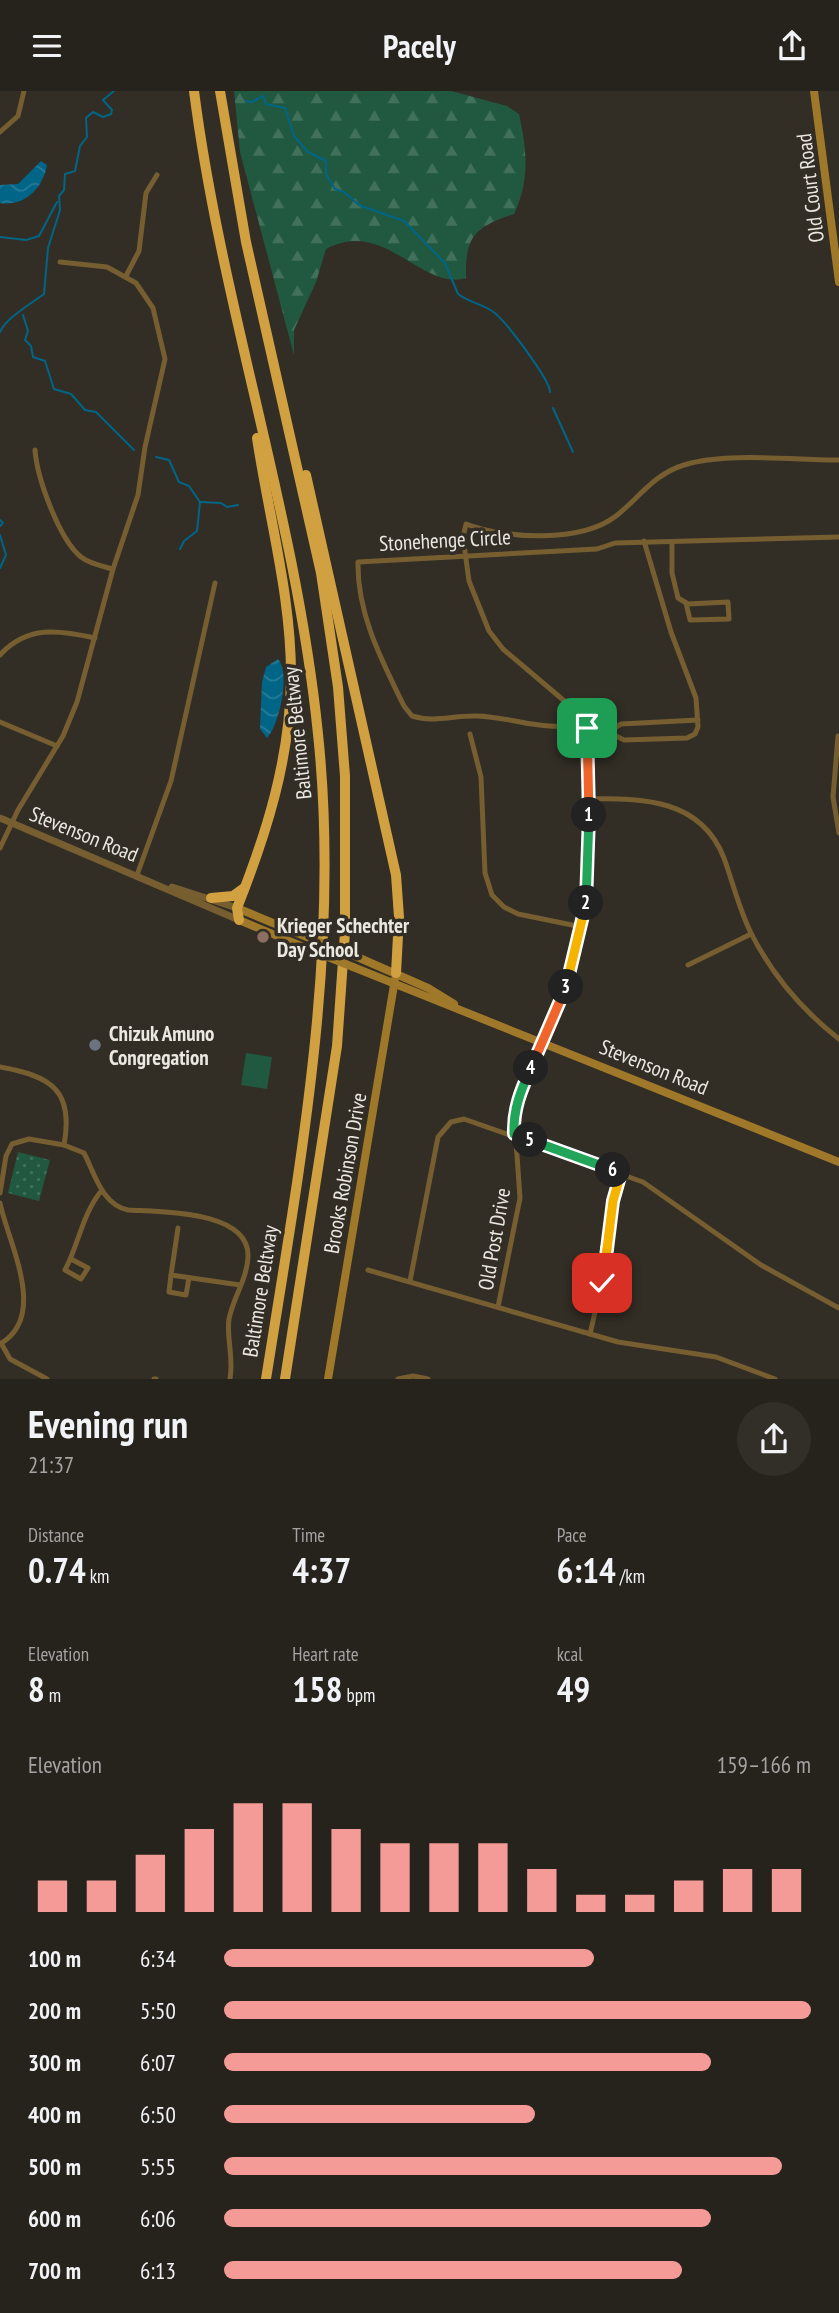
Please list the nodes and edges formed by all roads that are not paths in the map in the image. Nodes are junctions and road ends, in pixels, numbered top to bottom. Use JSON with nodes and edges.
{"nodes":[{"id":1,"x":24,"y":91,"type":"edge"},
{"id":2,"x":194,"y":91,"type":"edge"},
{"id":3,"x":220,"y":91,"type":"edge"},
{"id":4,"x":814,"y":91,"type":"edge"},
{"id":5,"x":0,"y":132,"type":"edge"},
{"id":6,"x":157,"y":175,"type":"dead end"},
{"id":7,"x":60,"y":262,"type":"dead end"},
{"id":8,"x":126,"y":276,"type":"junction"},
{"id":9,"x":839,"y":282,"type":"edge"},
{"id":10,"x":260,"y":305,"type":"junction"},
{"id":11,"x":242,"y":338,"type":"junction"},
{"id":12,"x":35,"y":450,"type":"dead end"},
{"id":13,"x":839,"y":460,"type":"edge"},
{"id":14,"x":839,"y":537,"type":"edge"},
{"id":15,"x":644,"y":541,"type":"junction"},
{"id":16,"x":672,"y":543,"type":"junction"},
{"id":17,"x":465,"y":555,"type":"junction"},
{"id":18,"x":113,"y":569,"type":"junction"},
{"id":19,"x":215,"y":583,"type":"dead end"},
{"id":20,"x":686,"y":603,"type":"junction"},
{"id":21,"x":95,"y":638,"type":"junction"},
{"id":22,"x":0,"y":655,"type":"edge"},
{"id":23,"x":698,"y":720,"type":"junction"},
{"id":24,"x":584,"y":722,"type":"junction"},
{"id":25,"x":0,"y":723,"type":"edge"},
{"id":26,"x":588,"y":732,"type":"junction"},
{"id":27,"x":608,"y":732,"type":"junction"},
{"id":28,"x":470,"y":734,"type":"dead end"},
{"id":29,"x":838,"y":736,"type":"edge"},
{"id":30,"x":57,"y":746,"type":"junction"},
{"id":31,"x":589,"y":799,"type":"junction"},
{"id":32,"x":0,"y":818,"type":"edge"},
{"id":33,"x":12,"y":823,"type":"junction"},
{"id":34,"x":839,"y":833,"type":"edge"},
{"id":35,"x":0,"y":848,"type":"edge"},
{"id":36,"x":137,"y":875,"type":"junction"},
{"id":37,"x":155,"y":882,"type":"junction"},
{"id":38,"x":246,"y":886,"type":"junction"},
{"id":39,"x":211,"y":898,"type":"junction"},
{"id":40,"x":237,"y":908,"type":"junction"},
{"id":41,"x":239,"y":920,"type":"junction"},
{"id":42,"x":582,"y":927,"type":"junction"},
{"id":43,"x":751,"y":934,"type":"junction"},
{"id":44,"x":688,"y":965,"type":"dead end"},
{"id":45,"x":395,"y":978,"type":"junction"},
{"id":46,"x":839,"y":1039,"type":"edge"},
{"id":47,"x":544,"y":1042,"type":"junction"},
{"id":48,"x":0,"y":1067,"type":"edge"},
{"id":49,"x":514,"y":1134,"type":"junction"},
{"id":50,"x":64,"y":1145,"type":"junction"},
{"id":51,"x":839,"y":1162,"type":"edge"},
{"id":52,"x":621,"y":1173,"type":"junction"},
{"id":53,"x":102,"y":1190,"type":"junction"},
{"id":54,"x":0,"y":1193,"type":"edge"},
{"id":55,"x":0,"y":1203,"type":"edge"},
{"id":56,"x":178,"y":1228,"type":"dead end"},
{"id":57,"x":71,"y":1258,"type":"dead end"},
{"id":58,"x":368,"y":1270,"type":"dead end"},
{"id":59,"x":172,"y":1275,"type":"junction"},
{"id":60,"x":189,"y":1278,"type":"junction"},
{"id":61,"x":410,"y":1281,"type":"junction"},
{"id":62,"x":240,"y":1285,"type":"junction"},
{"id":63,"x":498,"y":1307,"type":"junction"},
{"id":64,"x":839,"y":1308,"type":"edge"},
{"id":65,"x":590,"y":1334,"type":"junction"},
{"id":66,"x":0,"y":1344,"type":"edge"},
{"id":67,"x":47,"y":1378,"type":"edge"},
{"id":68,"x":230,"y":1378,"type":"edge"},
{"id":69,"x":266,"y":1378,"type":"edge"},
{"id":70,"x":285,"y":1378,"type":"edge"},
{"id":71,"x":328,"y":1378,"type":"edge"},
{"id":72,"x":398,"y":1378,"type":"edge"},
{"id":73,"x":428,"y":1378,"type":"edge"},
{"id":74,"x":775,"y":1378,"type":"edge"}],
"edges":[{"from":1,"to":5,"type":"street"},
{"from":2,"to":11,"type":"highway","name":"Baltimore Beltway"},
{"from":3,"to":10,"type":"highway","name":"Baltimore Beltway"},
{"from":4,"to":9,"type":"main road","name":"Old Court Road"},
{"from":6,"to":8,"type":"street"},
{"from":7,"to":8,"type":"street"},
{"from":8,"to":18,"type":"street"},
{"from":10,"to":45,"type":"highway"},
{"from":10,"to":70,"type":"highway","name":"Baltimore Beltway"},
{"from":11,"to":38,"type":"highway"},
{"from":11,"to":69,"type":"highway","name":"Baltimore Beltway"},
{"from":12,"to":18,"type":"street"},
{"from":13,"to":17,"type":"street","name":"Old Post Drive"},
{"from":14,"to":16,"type":"street","name":"Stonehenge Circle"},
{"from":15,"to":16,"type":"street","name":"Stonehenge Circle"},
{"from":15,"to":17,"type":"street","name":"Stonehenge Circle"},
{"from":15,"to":23,"type":"street"},
{"from":16,"to":20,"type":"street"},
{"from":17,"to":24,"type":"street","name":"Old Post Drive"},
{"from":17,"to":24,"type":"street","name":"Stonehenge Circle"},
{"from":18,"to":21,"type":"street"},
{"from":19,"to":36,"type":"street"},
{"from":20,"to":20,"type":"street"},
{"from":21,"to":22,"type":"street"},
{"from":21,"to":30,"type":"street"},
{"from":23,"to":27,"type":"street"},
{"from":23,"to":27,"type":"street"},
{"from":24,"to":26,"type":"street","name":"Old Post Drive"},
{"from":25,"to":30,"type":"street"},
{"from":26,"to":27,"type":"street"},
{"from":26,"to":31,"type":"street","name":"Old Post Drive"},
{"from":28,"to":42,"type":"street"},
{"from":29,"to":34,"type":"street"},
{"from":30,"to":33,"type":"street"},
{"from":31,"to":42,"type":"street","name":"Old Post Drive"},
{"from":31,"to":43,"type":"street"},
{"from":32,"to":33,"type":"street","name":"Stevenson Road"},
{"from":33,"to":35,"type":"street"},
{"from":33,"to":36,"type":"street","name":"Stevenson Road"},
{"from":36,"to":37,"type":"street","name":"Stevenson Road"},
{"from":37,"to":39,"type":"street","name":"Stevenson Road"},
{"from":37,"to":41,"type":"street","name":"Stevenson Road"},
{"from":38,"to":39,"type":"highway"},
{"from":38,"to":40,"type":"highway"},
{"from":39,"to":40,"type":"street","name":"Stevenson Road"},
{"from":40,"to":41,"type":"highway"},
{"from":40,"to":45,"type":"main road","name":"Stevenson Road","bridge":true},
{"from":41,"to":45,"type":"main road","name":"Stevenson Road","bridge":true},
{"from":42,"to":47,"type":"street","name":"Old Post Drive"},
{"from":43,"to":44,"type":"street"},
{"from":43,"to":46,"type":"street"},
{"from":45,"to":47,"type":"main road","name":"Stevenson Road"},
{"from":45,"to":71,"type":"main road","name":"Brooks Robinson Drive"},
{"from":47,"to":49,"type":"street","name":"Old Post Drive"},
{"from":47,"to":51,"type":"main road","name":"Stevenson Road"},
{"from":48,"to":50,"type":"street"},
{"from":49,"to":52,"type":"street"},
{"from":49,"to":61,"type":"street"},
{"from":49,"to":63,"type":"street","name":"Old Post Drive"},
{"from":50,"to":53,"type":"street"},
{"from":50,"to":54,"type":"street"},
{"from":52,"to":64,"type":"street"},
{"from":52,"to":65,"type":"street"},
{"from":53,"to":57,"type":"street"},
{"from":53,"to":62,"type":"street"},
{"from":55,"to":66,"type":"street"},
{"from":56,"to":59,"type":"street"},
{"from":58,"to":61,"type":"street"},
{"from":59,"to":60,"type":"street"},
{"from":59,"to":60,"type":"street"},
{"from":60,"to":62,"type":"street"},
{"from":61,"to":63,"type":"street"},
{"from":62,"to":68,"type":"street"},
{"from":63,"to":65,"type":"street"},
{"from":65,"to":74,"type":"street"},
{"from":66,"to":67,"type":"street"},
{"from":72,"to":73,"type":"street"}]}
